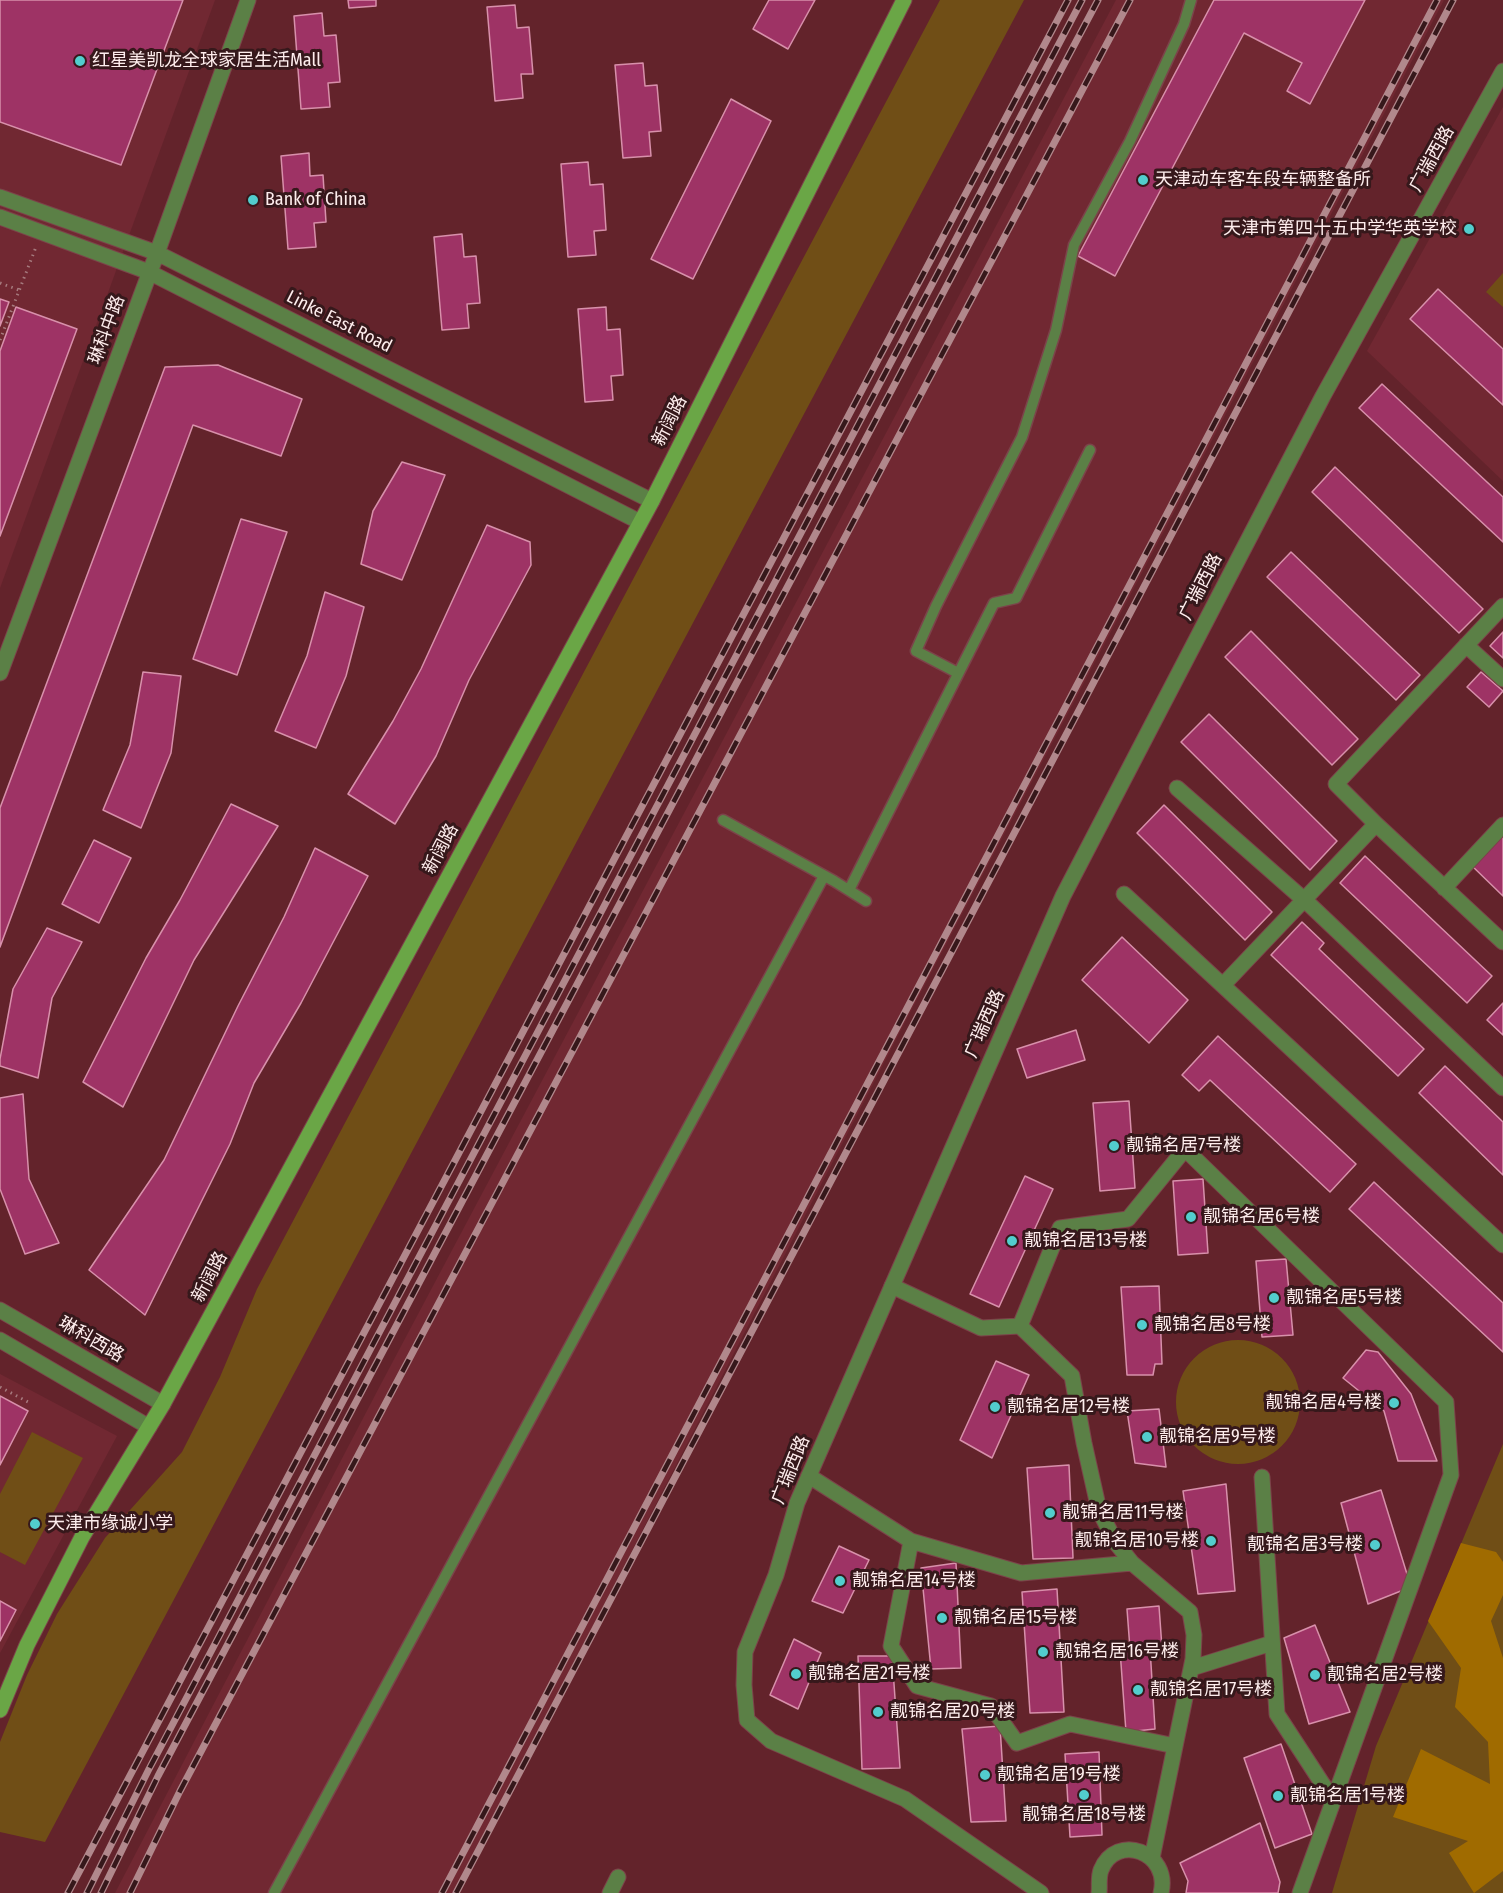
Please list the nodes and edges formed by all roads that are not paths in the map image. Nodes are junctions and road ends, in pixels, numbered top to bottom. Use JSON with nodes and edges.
{"nodes":[{"id":1,"x":239,"y":0,"type":"edge"},
{"id":2,"x":248,"y":0,"type":"edge"},
{"id":3,"x":904,"y":0,"type":"edge"},
{"id":4,"x":1191,"y":0,"type":"edge"},
{"id":5,"x":1502,"y":77,"type":"edge"},
{"id":6,"x":0,"y":197,"type":"edge"},
{"id":7,"x":0,"y":218,"type":"edge"},
{"id":8,"x":152,"y":251,"type":"junction"},
{"id":9,"x":144,"y":271,"type":"junction"},
{"id":10,"x":1090,"y":450,"type":"dead end"},
{"id":11,"x":652,"y":501,"type":"junction"},
{"id":12,"x":640,"y":522,"type":"junction"},
{"id":13,"x":1503,"y":606,"type":"edge"},
{"id":14,"x":0,"y":645,"type":"edge"},
{"id":15,"x":1466,"y":645,"type":"junction"},
{"id":16,"x":0,"y":673,"type":"edge"},
{"id":17,"x":958,"y":673,"type":"junction"},
{"id":18,"x":1503,"y":679,"type":"edge"},
{"id":19,"x":1177,"y":788,"type":"dead end"},
{"id":20,"x":723,"y":820,"type":"dead end"},
{"id":21,"x":1376,"y":824,"type":"junction"},
{"id":22,"x":1503,"y":825,"type":"edge"},
{"id":23,"x":824,"y":876,"type":"junction"},
{"id":24,"x":1444,"y":888,"type":"junction"},
{"id":25,"x":849,"y":890,"type":"junction"},
{"id":26,"x":1125,"y":894,"type":"dead end"},
{"id":27,"x":1304,"y":900,"type":"junction"},
{"id":28,"x":866,"y":901,"type":"dead end"},
{"id":29,"x":1503,"y":942,"type":"edge"},
{"id":30,"x":1222,"y":985,"type":"junction"},
{"id":31,"x":1503,"y":1088,"type":"edge"},
{"id":32,"x":1503,"y":1245,"type":"edge"},
{"id":33,"x":892,"y":1286,"type":"junction"},
{"id":34,"x":0,"y":1310,"type":"edge"},
{"id":35,"x":1020,"y":1326,"type":"junction"},
{"id":36,"x":0,"y":1340,"type":"edge"},
{"id":37,"x":163,"y":1404,"type":"junction"},
{"id":38,"x":149,"y":1427,"type":"junction"},
{"id":39,"x":809,"y":1476,"type":"junction"},
{"id":40,"x":1262,"y":1477,"type":"dead end"},
{"id":41,"x":911,"y":1541,"type":"junction"},
{"id":42,"x":1132,"y":1563,"type":"junction"},
{"id":43,"x":1272,"y":1643,"type":"junction"},
{"id":44,"x":1192,"y":1668,"type":"junction"},
{"id":45,"x":0,"y":1710,"type":"edge"},
{"id":46,"x":1175,"y":1746,"type":"junction"},
{"id":47,"x":1334,"y":1800,"type":"junction"},
{"id":48,"x":1152,"y":1858,"type":"junction"},
{"id":49,"x":618,"y":1877,"type":"dead end"},
{"id":50,"x":274,"y":1893,"type":"edge"},
{"id":51,"x":610,"y":1893,"type":"edge"},
{"id":52,"x":1041,"y":1893,"type":"edge"},
{"id":53,"x":1099,"y":1893,"type":"edge"},
{"id":54,"x":1161,"y":1893,"type":"edge"},
{"id":55,"x":1300,"y":1893,"type":"edge"}],
"edges":[{"from":1,"to":8,"type":"street","name":"琳科中路"},
{"from":2,"to":8,"type":"street","name":"琳科中路"},
{"from":3,"to":11,"type":"main road","name":"新阔路"},
{"from":4,"to":17,"type":"lane"},
{"from":5,"to":33,"type":"street","name":"广瑞西路"},
{"from":6,"to":8,"type":"street","name":"Linke East Road"},
{"from":7,"to":9,"type":"street"},
{"from":8,"to":9,"type":"street","name":"琳科中路"},
{"from":8,"to":11,"type":"street","name":"Linke East Road"},
{"from":9,"to":12,"type":"street"},
{"from":9,"to":14,"type":"street","name":"琳科中路"},
{"from":9,"to":16,"type":"street","name":"琳科中路"},
{"from":10,"to":17,"type":"lane"},
{"from":11,"to":12,"type":"main road","name":"新阔路"},
{"from":12,"to":37,"type":"main road","name":"新阔路"},
{"from":13,"to":15,"type":"street"},
{"from":15,"to":18,"type":"street"},
{"from":15,"to":21,"type":"street"},
{"from":17,"to":25,"type":"lane"},
{"from":19,"to":27,"type":"street"},
{"from":20,"to":23,"type":"lane"},
{"from":21,"to":24,"type":"street"},
{"from":21,"to":27,"type":"street"},
{"from":22,"to":24,"type":"street"},
{"from":23,"to":25,"type":"lane"},
{"from":23,"to":50,"type":"lane"},
{"from":24,"to":29,"type":"street"},
{"from":25,"to":28,"type":"lane"},
{"from":26,"to":30,"type":"street"},
{"from":27,"to":30,"type":"street"},
{"from":27,"to":31,"type":"street"},
{"from":30,"to":32,"type":"street"},
{"from":33,"to":35,"type":"street"},
{"from":33,"to":39,"type":"street","name":"广瑞西路"},
{"from":34,"to":37,"type":"street","name":"琳科西路"},
{"from":35,"to":42,"type":"street"},
{"from":35,"to":47,"type":"street"},
{"from":36,"to":38,"type":"street"},
{"from":37,"to":38,"type":"main road","name":"新阔路"},
{"from":38,"to":45,"type":"main road","name":"新阔路"},
{"from":39,"to":41,"type":"street"},
{"from":39,"to":52,"type":"street","name":"广瑞西路"},
{"from":40,"to":43,"type":"street"},
{"from":41,"to":42,"type":"street"},
{"from":41,"to":46,"type":"street"},
{"from":42,"to":44,"type":"street"},
{"from":43,"to":44,"type":"street"},
{"from":43,"to":47,"type":"street"},
{"from":44,"to":46,"type":"street"},
{"from":46,"to":48,"type":"street"},
{"from":47,"to":55,"type":"street"},
{"from":48,"to":53,"type":"street"},
{"from":48,"to":54,"type":"street"},
{"from":49,"to":51,"type":"street"}]}
